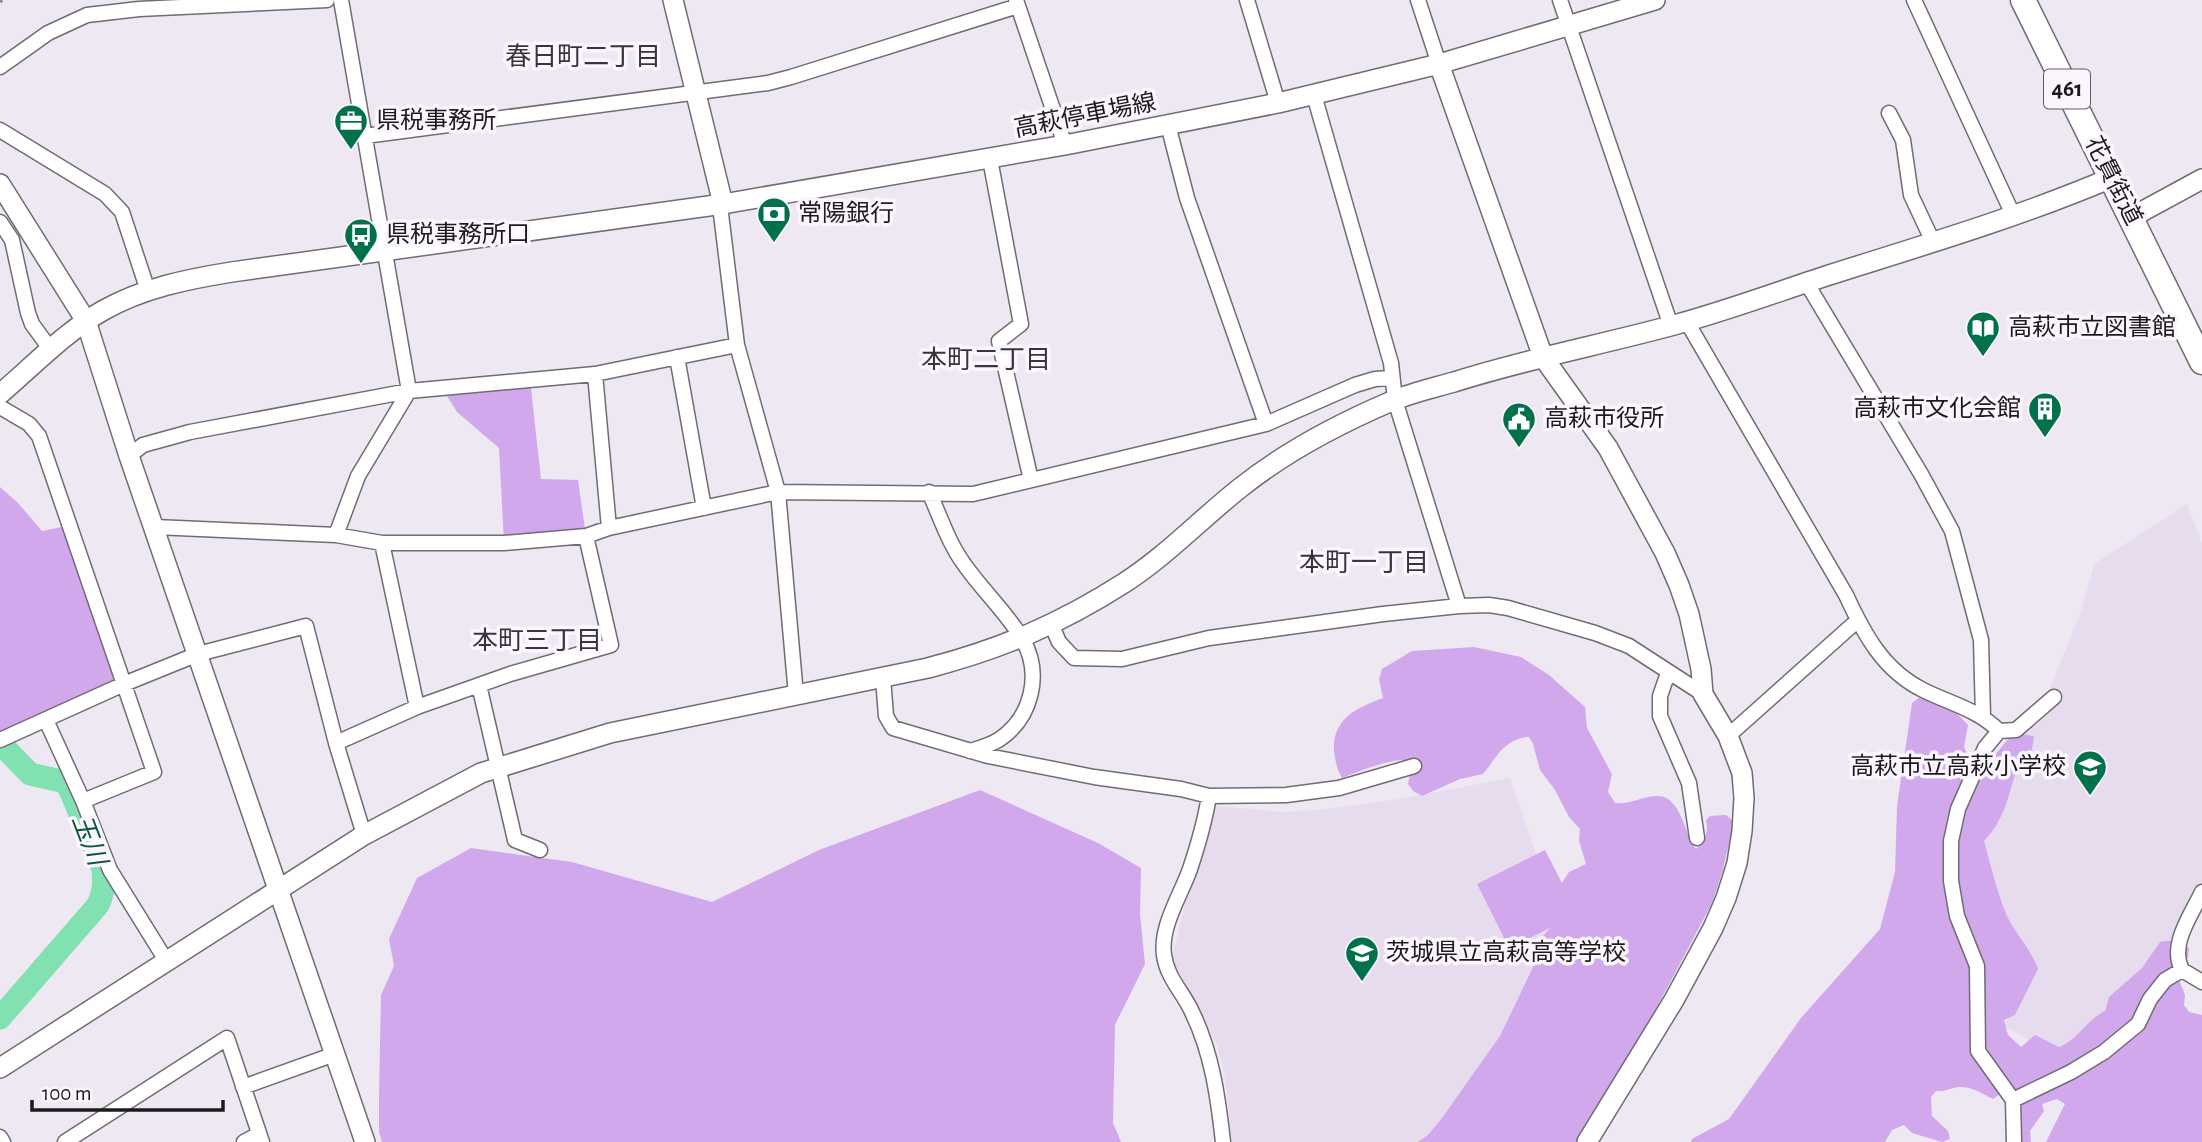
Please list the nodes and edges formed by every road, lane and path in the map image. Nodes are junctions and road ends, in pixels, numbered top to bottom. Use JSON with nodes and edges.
{"nodes":[{"id":1,"x":327,"y":0,"type":"edge"},
{"id":2,"x":341,"y":0,"type":"edge"},
{"id":3,"x":673,"y":0,"type":"edge"},
{"id":4,"x":1247,"y":0,"type":"edge"},
{"id":5,"x":1418,"y":0,"type":"edge"},
{"id":6,"x":1560,"y":0,"type":"edge"},
{"id":7,"x":1656,"y":0,"type":"edge"},
{"id":8,"x":1914,"y":0,"type":"edge"},
{"id":9,"x":2023,"y":0,"type":"edge"},
{"id":10,"x":1017,"y":3,"type":"edge"},
{"id":11,"x":140,"y":4,"type":"edge"},
{"id":12,"x":1568,"y":25,"type":"junction"},
{"id":13,"x":1439,"y":64,"type":"junction"},
{"id":14,"x":0,"y":67,"type":"edge"},
{"id":15,"x":696,"y":93,"type":"junction"},
{"id":16,"x":1314,"y":95,"type":"junction"},
{"id":17,"x":1278,"y":103,"type":"junction"},
{"id":18,"x":1889,"y":113,"type":"dead end"},
{"id":19,"x":1168,"y":125,"type":"junction"},
{"id":20,"x":0,"y":130,"type":"edge"},
{"id":21,"x":365,"y":136,"type":"junction"},
{"id":22,"x":1065,"y":145,"type":"junction"},
{"id":23,"x":990,"y":159,"type":"junction"},
{"id":24,"x":2111,"y":178,"type":"junction"},
{"id":25,"x":2202,"y":179,"type":"edge"},
{"id":26,"x":0,"y":184,"type":"edge"},
{"id":27,"x":723,"y":204,"type":"junction"},
{"id":28,"x":2014,"y":217,"type":"junction"},
{"id":29,"x":2132,"y":217,"type":"junction"},
{"id":30,"x":0,"y":222,"type":"edge"},
{"id":31,"x":1933,"y":243,"type":"junction"},
{"id":32,"x":386,"y":251,"type":"junction"},
{"id":33,"x":1806,"y":282,"type":"junction"},
{"id":34,"x":148,"y":291,"type":"junction"},
{"id":35,"x":86,"y":321,"type":"junction"},
{"id":36,"x":1679,"y":324,"type":"junction"},
{"id":37,"x":737,"y":345,"type":"junction"},
{"id":38,"x":51,"y":351,"type":"junction"},
{"id":39,"x":677,"y":357,"type":"junction"},
{"id":40,"x":1543,"y":357,"type":"junction"},
{"id":41,"x":2202,"y":362,"type":"edge"},
{"id":42,"x":595,"y":374,"type":"junction"},
{"id":43,"x":1391,"y":378,"type":"junction"},
{"id":44,"x":409,"y":391,"type":"junction"},
{"id":45,"x":0,"y":394,"type":"edge"},
{"id":46,"x":1395,"y":400,"type":"junction"},
{"id":47,"x":0,"y":408,"type":"edge"},
{"id":48,"x":1266,"y":424,"type":"junction"},
{"id":49,"x":130,"y":456,"type":"junction"},
{"id":50,"x":1031,"y":480,"type":"junction"},
{"id":51,"x":778,"y":492,"type":"junction"},
{"id":52,"x":929,"y":492,"type":"junction"},
{"id":53,"x":704,"y":508,"type":"junction"},
{"id":54,"x":155,"y":527,"type":"junction"},
{"id":55,"x":609,"y":528,"type":"junction"},
{"id":56,"x":335,"y":535,"type":"junction"},
{"id":57,"x":586,"y":537,"type":"junction"},
{"id":58,"x":382,"y":543,"type":"junction"},
{"id":59,"x":1459,"y":606,"type":"junction"},
{"id":60,"x":1858,"y":620,"type":"junction"},
{"id":61,"x":1052,"y":626,"type":"junction"},
{"id":62,"x":1022,"y":638,"type":"junction"},
{"id":63,"x":198,"y":654,"type":"junction"},
{"id":64,"x":1668,"y":673,"type":"junction"},
{"id":65,"x":883,"y":678,"type":"junction"},
{"id":66,"x":124,"y":684,"type":"junction"},
{"id":67,"x":480,"y":685,"type":"junction"},
{"id":68,"x":1703,"y":694,"type":"junction"},
{"id":69,"x":796,"y":695,"type":"junction"},
{"id":70,"x":2054,"y":697,"type":"dead end"},
{"id":71,"x":417,"y":707,"type":"junction"},
{"id":72,"x":1983,"y":717,"type":"junction"},
{"id":73,"x":46,"y":720,"type":"junction"},
{"id":74,"x":1999,"y":731,"type":"junction"},
{"id":75,"x":1728,"y":736,"type":"junction"},
{"id":76,"x":0,"y":740,"type":"edge"},
{"id":77,"x":336,"y":743,"type":"junction"},
{"id":78,"x":970,"y":751,"type":"junction"},
{"id":79,"x":1414,"y":766,"type":"dead end"},
{"id":80,"x":498,"y":768,"type":"junction"},
{"id":81,"x":1209,"y":796,"type":"junction"},
{"id":82,"x":83,"y":801,"type":"junction"},
{"id":83,"x":364,"y":835,"type":"junction"},
{"id":84,"x":1697,"y":838,"type":"dead end"},
{"id":85,"x":540,"y":850,"type":"dead end"},
{"id":86,"x":277,"y":891,"type":"junction"},
{"id":87,"x":2202,"y":892,"type":"edge"},
{"id":88,"x":167,"y":962,"type":"junction"},
{"id":89,"x":2182,"y":970,"type":"junction"},
{"id":90,"x":2202,"y":982,"type":"edge"},
{"id":91,"x":335,"y":1054,"type":"junction"},
{"id":92,"x":0,"y":1068,"type":"edge"},
{"id":93,"x":243,"y":1087,"type":"junction"},
{"id":94,"x":2013,"y":1100,"type":"junction"},
{"id":95,"x":0,"y":1137,"type":"edge"},
{"id":96,"x":260,"y":1138,"type":"edge"},
{"id":97,"x":3,"y":1142,"type":"edge"},
{"id":98,"x":65,"y":1142,"type":"edge"},
{"id":99,"x":244,"y":1142,"type":"edge"},
{"id":100,"x":365,"y":1142,"type":"edge"},
{"id":101,"x":1223,"y":1142,"type":"edge"},
{"id":102,"x":1587,"y":1142,"type":"edge"},
{"id":103,"x":2014,"y":1142,"type":"edge"}],
"edges":[{"from":1,"to":11,"type":"street"},
{"from":2,"to":21,"type":"street"},
{"from":3,"to":15,"type":"street"},
{"from":4,"to":17,"type":"street"},
{"from":5,"to":13,"type":"street"},
{"from":6,"to":12,"type":"street"},
{"from":7,"to":12,"type":"street","name":"高萩停車場線"},
{"from":8,"to":28,"type":"street"},
{"from":9,"to":24,"type":"highway","name":"花貫街道","number":"461"},
{"from":10,"to":15,"type":"street"},
{"from":10,"to":22,"type":"street"},
{"from":11,"to":14,"type":"street"},
{"from":12,"to":13,"type":"street","name":"高萩停車場線"},
{"from":12,"to":36,"type":"street"},
{"from":13,"to":16,"type":"street","name":"高萩停車場線"},
{"from":13,"to":40,"type":"street"},
{"from":15,"to":21,"type":"street"},
{"from":15,"to":27,"type":"street"},
{"from":16,"to":17,"type":"street","name":"高萩停車場線"},
{"from":16,"to":43,"type":"street"},
{"from":17,"to":19,"type":"street","name":"高萩停車場線"},
{"from":18,"to":31,"type":"street"},
{"from":19,"to":22,"type":"street","name":"高萩停車場線"},
{"from":19,"to":48,"type":"street"},
{"from":20,"to":34,"type":"street"},
{"from":21,"to":32,"type":"street"},
{"from":22,"to":23,"type":"street","name":"高萩停車場線"},
{"from":23,"to":27,"type":"street","name":"高萩停車場線"},
{"from":23,"to":50,"type":"street"},
{"from":24,"to":28,"type":"street"},
{"from":24,"to":29,"type":"highway","name":"花貫街道","number":"461"},
{"from":25,"to":29,"type":"street"},
{"from":26,"to":35,"type":"street"},
{"from":27,"to":32,"type":"street","name":"高萩停車場線"},
{"from":27,"to":37,"type":"street"},
{"from":28,"to":31,"type":"street"},
{"from":29,"to":41,"type":"highway","name":"花貫街道","number":"461"},
{"from":30,"to":38,"type":"street"},
{"from":31,"to":33,"type":"street"},
{"from":32,"to":34,"type":"street","name":"高萩停車場線"},
{"from":32,"to":44,"type":"street"},
{"from":33,"to":36,"type":"street"},
{"from":33,"to":72,"type":"street"},
{"from":34,"to":35,"type":"street","name":"高萩停車場線"},
{"from":35,"to":38,"type":"street","name":"高萩停車場線"},
{"from":35,"to":49,"type":"street"},
{"from":36,"to":40,"type":"street"},
{"from":36,"to":60,"type":"street"},
{"from":37,"to":39,"type":"street"},
{"from":37,"to":51,"type":"street"},
{"from":38,"to":45,"type":"street","name":"高萩停車場線"},
{"from":39,"to":42,"type":"street"},
{"from":39,"to":53,"type":"street"},
{"from":40,"to":46,"type":"street"},
{"from":40,"to":68,"type":"street"},
{"from":42,"to":44,"type":"street"},
{"from":42,"to":55,"type":"street"},
{"from":43,"to":46,"type":"street"},
{"from":43,"to":48,"type":"street"},
{"from":44,"to":49,"type":"street"},
{"from":44,"to":56,"type":"street"},
{"from":46,"to":59,"type":"street"},
{"from":46,"to":61,"type":"street"},
{"from":47,"to":66,"type":"street"},
{"from":48,"to":50,"type":"street"},
{"from":49,"to":54,"type":"street"},
{"from":50,"to":52,"type":"street"},
{"from":51,"to":52,"type":"street"},
{"from":51,"to":53,"type":"street"},
{"from":51,"to":69,"type":"street"},
{"from":52,"to":62,"type":"street"},
{"from":53,"to":55,"type":"street"},
{"from":54,"to":56,"type":"street"},
{"from":54,"to":63,"type":"street"},
{"from":55,"to":57,"type":"street"},
{"from":56,"to":58,"type":"street"},
{"from":57,"to":58,"type":"street"},
{"from":57,"to":67,"type":"street"},
{"from":58,"to":71,"type":"street"},
{"from":59,"to":61,"type":"street"},
{"from":59,"to":64,"type":"street"},
{"from":60,"to":72,"type":"street"},
{"from":60,"to":75,"type":"street"},
{"from":61,"to":62,"type":"street"},
{"from":62,"to":65,"type":"street"},
{"from":62,"to":78,"type":"street"},
{"from":63,"to":66,"type":"street"},
{"from":63,"to":77,"type":"street"},
{"from":63,"to":86,"type":"street"},
{"from":64,"to":68,"type":"street"},
{"from":64,"to":84,"type":"street"},
{"from":65,"to":69,"type":"street"},
{"from":65,"to":78,"type":"street"},
{"from":66,"to":73,"type":"street"},
{"from":66,"to":82,"type":"street"},
{"from":67,"to":71,"type":"street"},
{"from":67,"to":80,"type":"street"},
{"from":68,"to":75,"type":"street"},
{"from":69,"to":80,"type":"street"},
{"from":70,"to":74,"type":"street"},
{"from":71,"to":77,"type":"street"},
{"from":72,"to":74,"type":"street"},
{"from":73,"to":76,"type":"street"},
{"from":73,"to":82,"type":"street"},
{"from":74,"to":94,"type":"street"},
{"from":75,"to":102,"type":"street"},
{"from":77,"to":83,"type":"street"},
{"from":78,"to":81,"type":"street"},
{"from":79,"to":81,"type":"street"},
{"from":80,"to":83,"type":"street"},
{"from":80,"to":85,"type":"street"},
{"from":81,"to":101,"type":"street"},
{"from":82,"to":88,"type":"street"},
{"from":83,"to":86,"type":"street"},
{"from":86,"to":88,"type":"street"},
{"from":86,"to":91,"type":"street"},
{"from":87,"to":89,"type":"street"},
{"from":88,"to":92,"type":"street"},
{"from":89,"to":90,"type":"street"},
{"from":89,"to":94,"type":"street"},
{"from":91,"to":93,"type":"street"},
{"from":91,"to":100,"type":"street"},
{"from":93,"to":96,"type":"street"},
{"from":93,"to":98,"type":"street"},
{"from":94,"to":103,"type":"street"},
{"from":95,"to":97,"type":"street"},
{"from":96,"to":99,"type":"street"}]}
